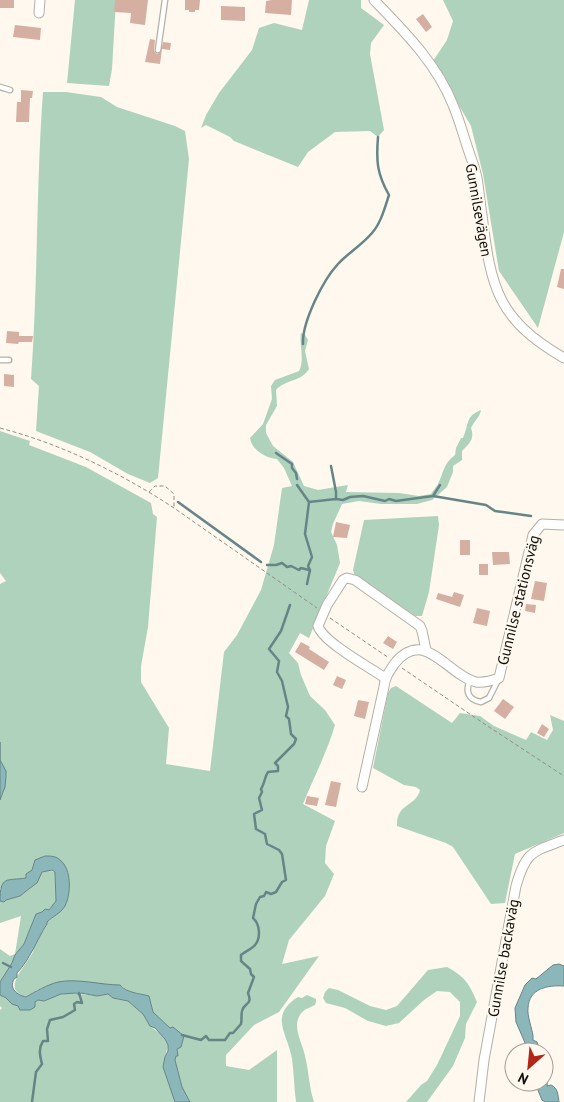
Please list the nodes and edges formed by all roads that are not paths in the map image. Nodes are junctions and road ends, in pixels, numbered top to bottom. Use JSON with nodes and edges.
{"nodes":[{"id":1,"x":40,"y":0,"type":"edge"},
{"id":2,"x":165,"y":0,"type":"edge"},
{"id":3,"x":374,"y":0,"type":"edge"},
{"id":4,"x":39,"y":13,"type":"dead end"},
{"id":5,"x":158,"y":50,"type":"dead end"},
{"id":6,"x":0,"y":87,"type":"edge"},
{"id":7,"x":10,"y":90,"type":"dead end"},
{"id":8,"x":564,"y":358,"type":"edge"},
{"id":9,"x":0,"y":360,"type":"edge"},
{"id":10,"x":9,"y":360,"type":"dead end"},
{"id":11,"x":564,"y":525,"type":"edge"},
{"id":12,"x":426,"y":650,"type":"junction"},
{"id":13,"x":385,"y":678,"type":"junction"},
{"id":14,"x":498,"y":678,"type":"junction"},
{"id":15,"x":470,"y":680,"type":"junction"},
{"id":16,"x":362,"y":787,"type":"dead end"},
{"id":17,"x":564,"y":840,"type":"edge"},
{"id":18,"x":479,"y":1102,"type":"edge"}],
"edges":[{"from":1,"to":4,"type":"street"},
{"from":2,"to":5,"type":"lane"},
{"from":3,"to":8,"type":"street","name":"Gunnilsevägen"},
{"from":6,"to":7,"type":"lane"},
{"from":9,"to":10,"type":"lane"},
{"from":11,"to":14,"type":"street","name":"Gunnilse stationsväg"},
{"from":12,"to":13,"type":"street"},
{"from":12,"to":13,"type":"street"},
{"from":12,"to":15,"type":"street"},
{"from":13,"to":16,"type":"street"},
{"from":14,"to":15,"type":"street","name":"Gunnilse stationsväg"},
{"from":14,"to":15,"type":"lane"},
{"from":17,"to":18,"type":"street","name":"Gunnilse backaväg"}]}
